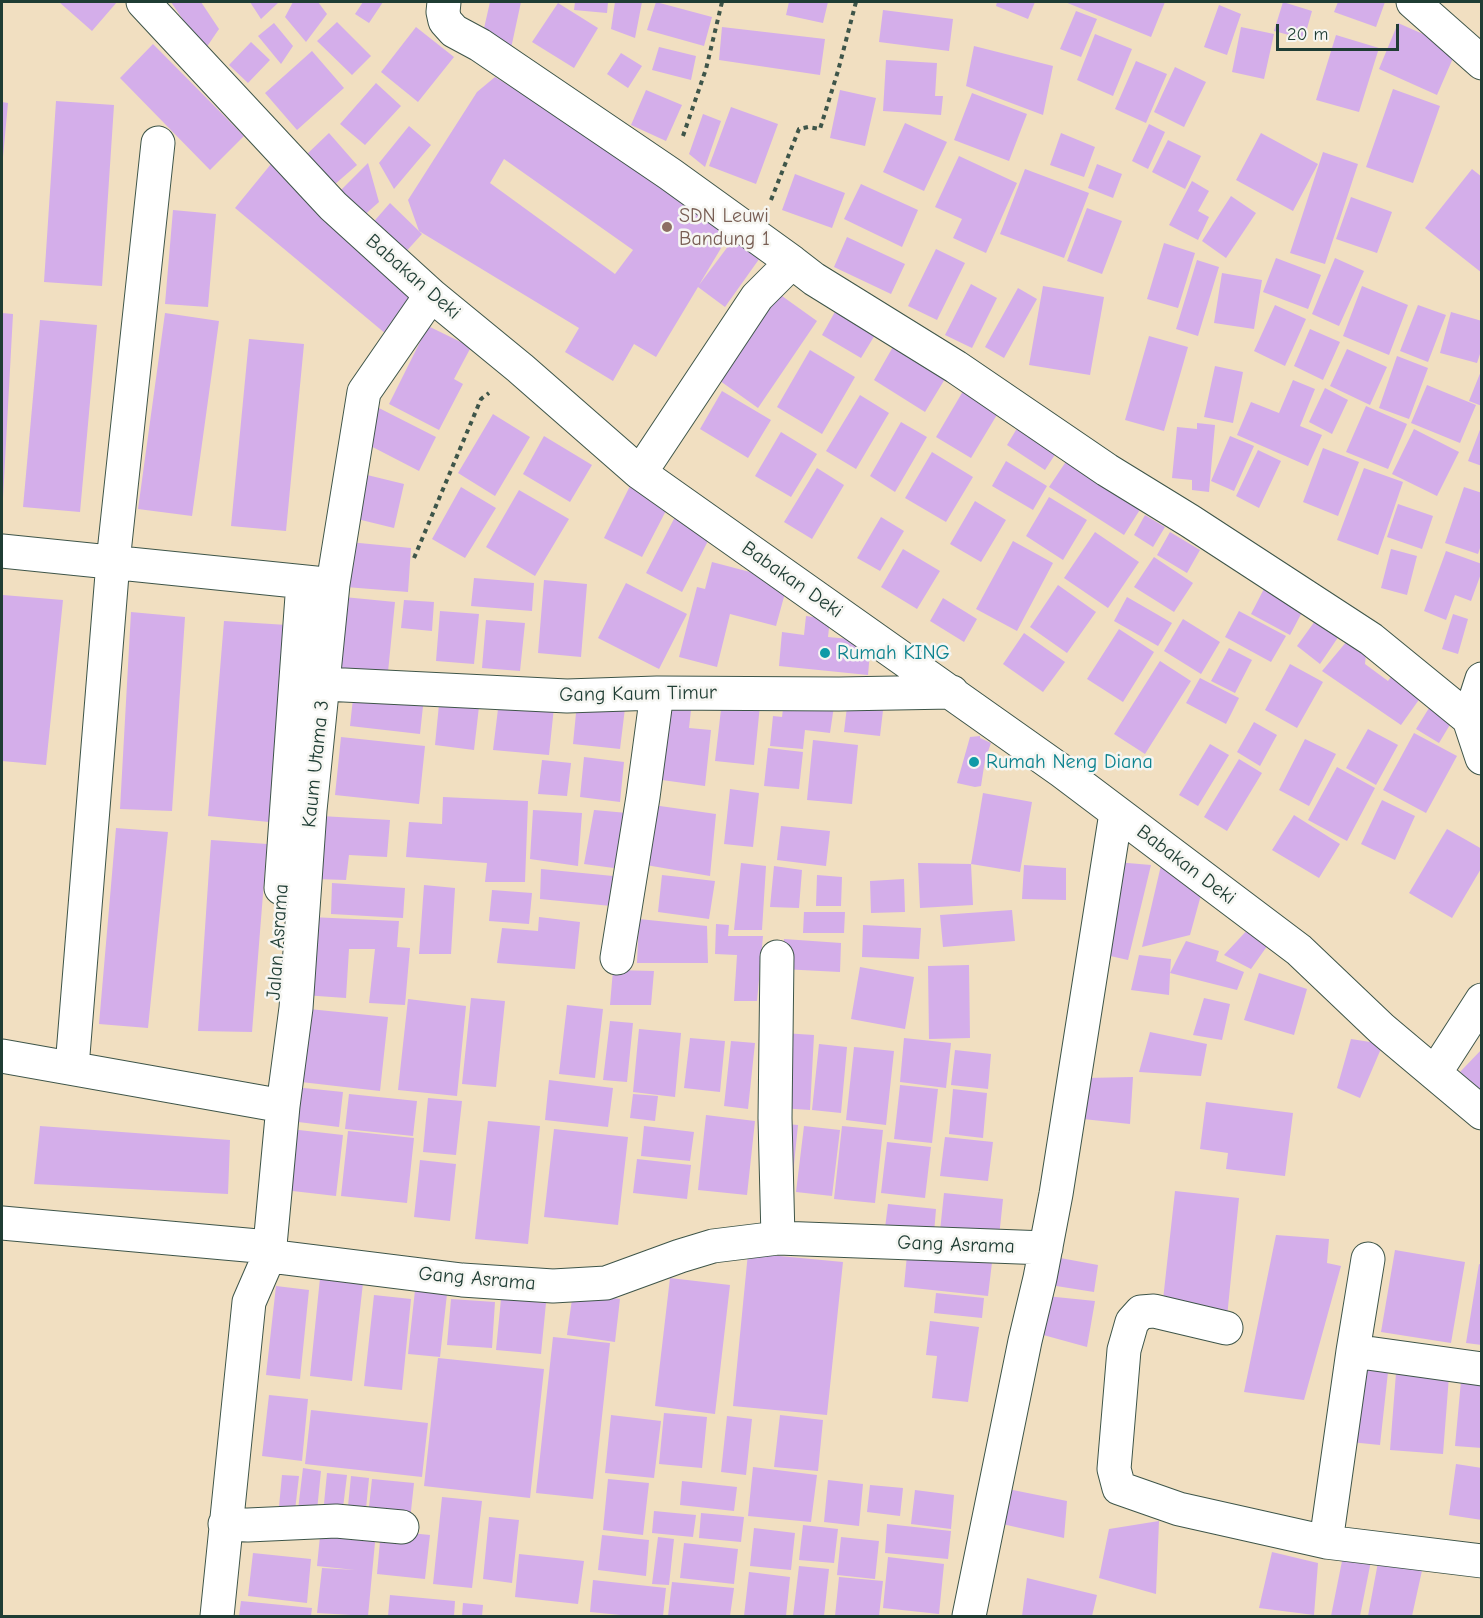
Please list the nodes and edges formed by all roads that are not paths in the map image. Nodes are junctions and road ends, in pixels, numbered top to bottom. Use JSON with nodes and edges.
{"nodes":[{"id":1,"x":143,"y":2,"type":"edge"},
{"id":2,"x":444,"y":2,"type":"edge"},
{"id":3,"x":1413,"y":2,"type":"edge"},
{"id":4,"x":1482,"y":63,"type":"edge"},
{"id":5,"x":158,"y":143,"type":"dead end"},
{"id":6,"x":792,"y":262,"type":"junction"},
{"id":7,"x":431,"y":295,"type":"junction"},
{"id":8,"x":640,"y":472,"type":"junction"},
{"id":9,"x":2,"y":551,"type":"edge"},
{"id":10,"x":113,"y":562,"type":"junction"},
{"id":11,"x":318,"y":583,"type":"junction"},
{"id":12,"x":1482,"y":679,"type":"edge"},
{"id":13,"x":324,"y":684,"type":"junction"},
{"id":14,"x":952,"y":692,"type":"junction"},
{"id":15,"x":657,"y":693,"type":"junction"},
{"id":16,"x":1469,"y":719,"type":"junction"},
{"id":17,"x":1482,"y":758,"type":"edge"},
{"id":18,"x":1116,"y":813,"type":"junction"},
{"id":19,"x":777,"y":957,"type":"dead end"},
{"id":20,"x":617,"y":958,"type":"dead end"},
{"id":21,"x":1482,"y":1000,"type":"edge"},
{"id":22,"x":2,"y":1056,"type":"edge"},
{"id":23,"x":72,"y":1067,"type":"junction"},
{"id":24,"x":1435,"y":1073,"type":"junction"},
{"id":25,"x":275,"y":1105,"type":"junction"},
{"id":26,"x":1482,"y":1113,"type":"edge"},
{"id":27,"x":2,"y":1223,"type":"edge"},
{"id":28,"x":778,"y":1238,"type":"junction"},
{"id":29,"x":1046,"y":1248,"type":"junction"},
{"id":30,"x":264,"y":1249,"type":"junction"},
{"id":31,"x":1368,"y":1259,"type":"dead end"},
{"id":32,"x":1226,"y":1328,"type":"dead end"},
{"id":33,"x":1353,"y":1351,"type":"junction"},
{"id":34,"x":1482,"y":1369,"type":"edge"},
{"id":35,"x":225,"y":1524,"type":"junction"},
{"id":36,"x":402,"y":1527,"type":"dead end"},
{"id":37,"x":1326,"y":1542,"type":"junction"},
{"id":38,"x":1482,"y":1561,"type":"edge"},
{"id":39,"x":217,"y":1617,"type":"edge"},
{"id":40,"x":969,"y":1617,"type":"edge"}],
"edges":[{"from":1,"to":7,"type":"street","name":"Babakan Deki"},
{"from":2,"to":6,"type":"street"},
{"from":3,"to":4,"type":"street"},
{"from":5,"to":10,"type":"street"},
{"from":6,"to":8,"type":"street"},
{"from":6,"to":16,"type":"street"},
{"from":7,"to":8,"type":"street","name":"Babakan Deki"},
{"from":7,"to":11,"type":"street","name":"Kaum Utama 3"},
{"from":8,"to":14,"type":"street","name":"Babakan Deki"},
{"from":9,"to":10,"type":"street"},
{"from":10,"to":11,"type":"street"},
{"from":10,"to":23,"type":"street"},
{"from":11,"to":13,"type":"street","name":"Kaum Utama 3"},
{"from":11,"to":25,"type":"street","name":"Jalan Asrama"},
{"from":12,"to":16,"type":"street"},
{"from":13,"to":15,"type":"street","name":"Gang Kaum Timur"},
{"from":13,"to":25,"type":"street","name":"Kaum Utama 3"},
{"from":14,"to":15,"type":"street","name":"Gang Kaum Timur"},
{"from":14,"to":18,"type":"street","name":"Babakan Deki"},
{"from":15,"to":20,"type":"street"},
{"from":16,"to":17,"type":"street"},
{"from":18,"to":24,"type":"street","name":"Babakan Deki"},
{"from":18,"to":29,"type":"street"},
{"from":19,"to":28,"type":"street"},
{"from":21,"to":24,"type":"street"},
{"from":22,"to":23,"type":"street"},
{"from":23,"to":25,"type":"street"},
{"from":24,"to":26,"type":"street","name":"Babakan Deki"},
{"from":25,"to":30,"type":"street","name":"Kaum Utama 3"},
{"from":27,"to":30,"type":"street","name":"Gang Asrama"},
{"from":28,"to":29,"type":"street","name":"Gang Asrama"},
{"from":28,"to":30,"type":"street","name":"Gang Asrama"},
{"from":29,"to":40,"type":"street"},
{"from":30,"to":35,"type":"street"},
{"from":31,"to":33,"type":"street"},
{"from":32,"to":37,"type":"street"},
{"from":33,"to":34,"type":"street"},
{"from":33,"to":37,"type":"street"},
{"from":35,"to":36,"type":"street"},
{"from":35,"to":39,"type":"street"},
{"from":37,"to":38,"type":"street"}]}
